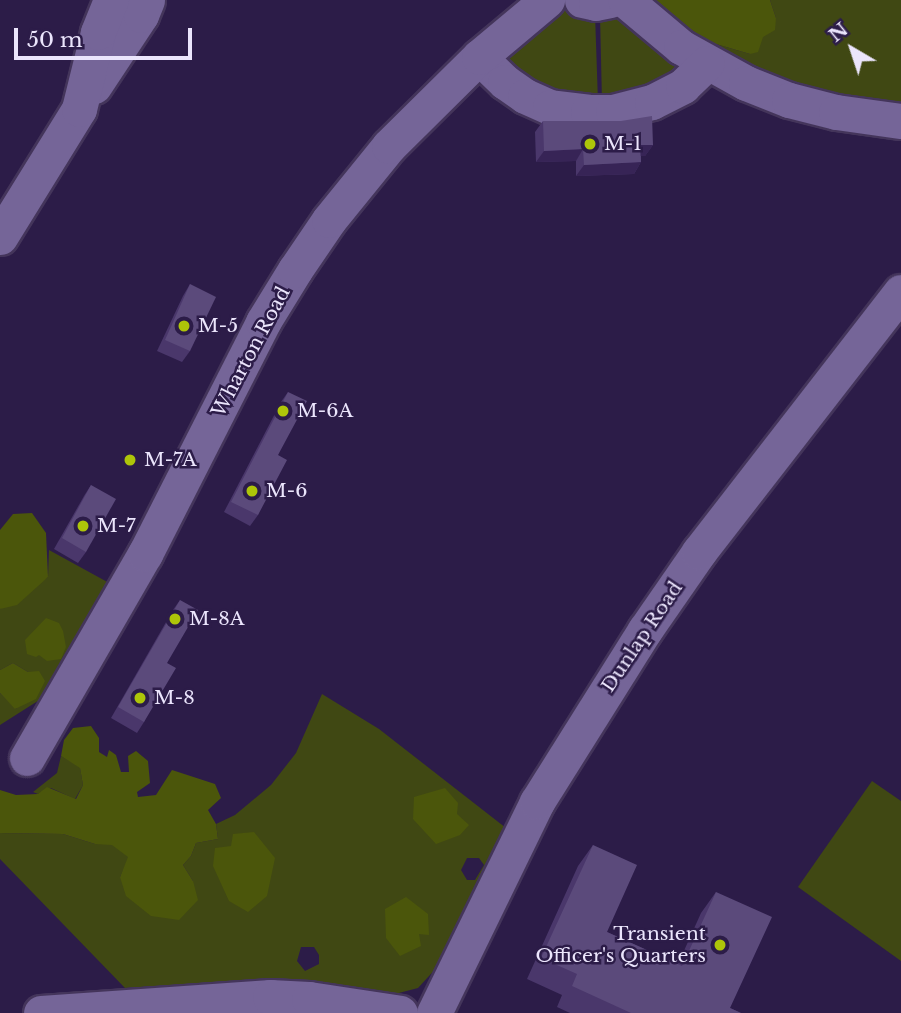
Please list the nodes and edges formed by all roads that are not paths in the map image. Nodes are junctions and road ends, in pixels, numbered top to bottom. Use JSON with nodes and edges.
{"nodes":[{"id":1,"x":111,"y":0,"type":"edge"},
{"id":2,"x":147,"y":0,"type":"edge"},
{"id":3,"x":547,"y":0,"type":"edge"},
{"id":4,"x":582,"y":0,"type":"edge"},
{"id":5,"x":610,"y":0,"type":"edge"},
{"id":6,"x":625,"y":0,"type":"edge"},
{"id":7,"x":479,"y":57,"type":"junction"},
{"id":8,"x":707,"y":64,"type":"junction"},
{"id":9,"x":79,"y":109,"type":"junction"},
{"id":10,"x":899,"y":122,"type":"edge"},
{"id":11,"x":0,"y":237,"type":"edge"},
{"id":12,"x":901,"y":292,"type":"edge"},
{"id":13,"x":27,"y":758,"type":"dead end"},
{"id":14,"x":41,"y":1013,"type":"edge"},
{"id":15,"x":400,"y":1013,"type":"edge"},
{"id":16,"x":434,"y":1013,"type":"edge"}],
"edges":[{"from":1,"to":9,"type":"street"},
{"from":2,"to":9,"type":"street"},
{"from":3,"to":7,"type":"street","name":"Wharton Road"},
{"from":4,"to":5,"type":"street"},
{"from":6,"to":8,"type":"street"},
{"from":7,"to":8,"type":"street"},
{"from":7,"to":13,"type":"street","name":"Wharton Road"},
{"from":8,"to":10,"type":"street"},
{"from":9,"to":11,"type":"street"},
{"from":12,"to":16,"type":"street","name":"Dunlap Road"},
{"from":14,"to":15,"type":"street"}]}
